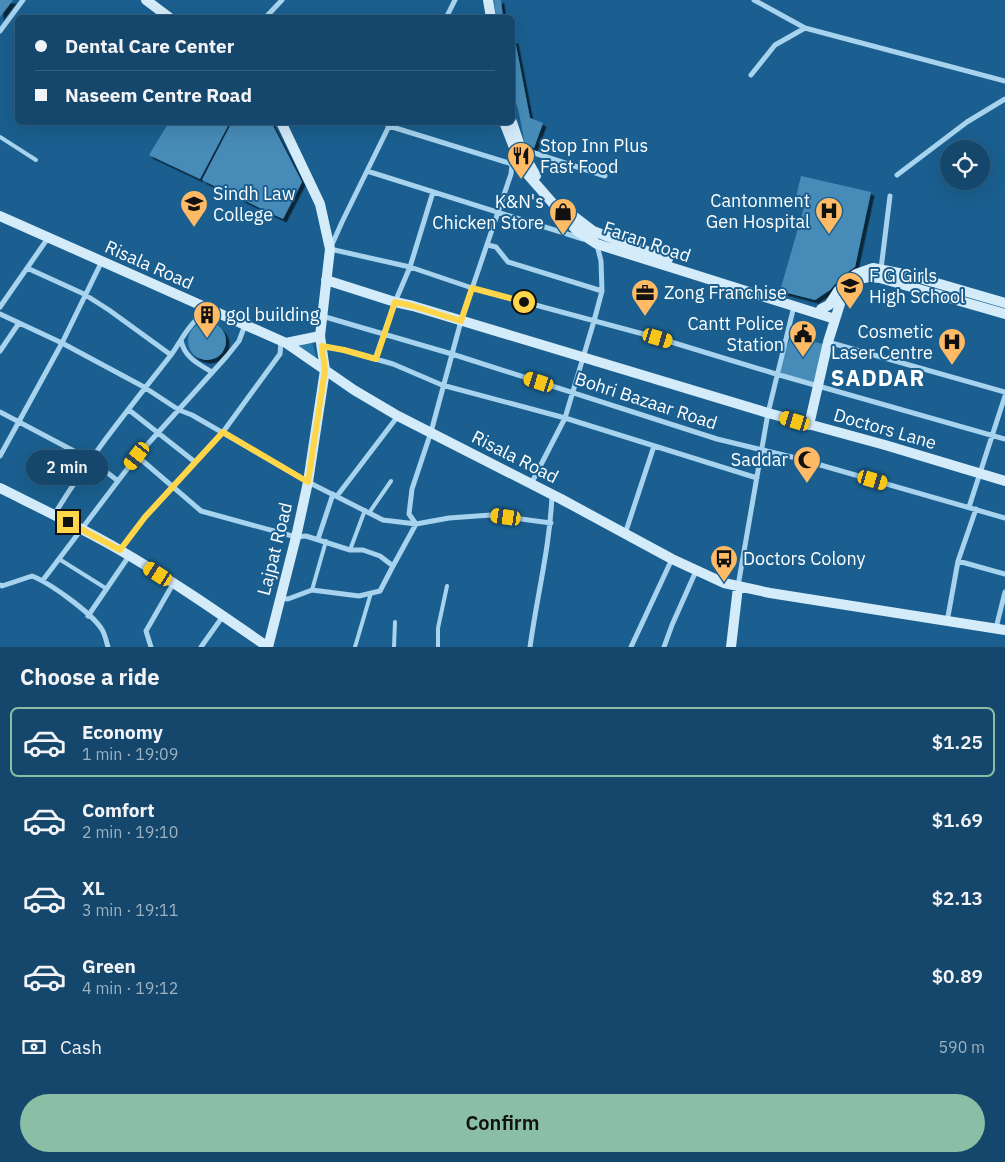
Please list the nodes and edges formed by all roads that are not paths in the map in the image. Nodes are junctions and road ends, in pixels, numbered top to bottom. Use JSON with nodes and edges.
{"nodes":[{"id":1,"x":23,"y":0,"type":"edge"},
{"id":2,"x":146,"y":0,"type":"edge"},
{"id":3,"x":282,"y":0,"type":"edge"},
{"id":4,"x":455,"y":0,"type":"edge"},
{"id":5,"x":481,"y":0,"type":"edge"},
{"id":6,"x":488,"y":0,"type":"edge"},
{"id":7,"x":754,"y":0,"type":"edge"},
{"id":8,"x":166,"y":15,"type":"edge"},
{"id":9,"x":269,"y":15,"type":"edge"},
{"id":10,"x":448,"y":15,"type":"edge"},
{"id":11,"x":484,"y":15,"type":"edge"},
{"id":12,"x":490,"y":15,"type":"edge"},
{"id":13,"x":805,"y":28,"type":"junction"},
{"id":14,"x":0,"y":31,"type":"edge"},
{"id":15,"x":751,"y":75,"type":"dead end"},
{"id":16,"x":1005,"y":81,"type":"edge"},
{"id":17,"x":1005,"y":99,"type":"edge"},
{"id":18,"x":282,"y":125,"type":"edge"},
{"id":19,"x":388,"y":125,"type":"edge"},
{"id":20,"x":391,"y":125,"type":"edge"},
{"id":21,"x":505,"y":125,"type":"edge"},
{"id":22,"x":513,"y":125,"type":"edge"},
{"id":23,"x":0,"y":137,"type":"edge"},
{"id":24,"x":521,"y":149,"type":"junction"},
{"id":25,"x":36,"y":160,"type":"dead end"},
{"id":26,"x":517,"y":166,"type":"junction"},
{"id":27,"x":366,"y":170,"type":"junction"},
{"id":28,"x":897,"y":175,"type":"dead end"},
{"id":29,"x":605,"y":176,"type":"dead end"},
{"id":30,"x":433,"y":192,"type":"junction"},
{"id":31,"x":890,"y":196,"type":"dead end"},
{"id":32,"x":497,"y":213,"type":"junction"},
{"id":33,"x":0,"y":216,"type":"edge"},
{"id":34,"x":48,"y":238,"type":"junction"},
{"id":35,"x":597,"y":244,"type":"junction"},
{"id":36,"x":488,"y":245,"type":"junction"},
{"id":37,"x":330,"y":249,"type":"junction"},
{"id":38,"x":102,"y":262,"type":"junction"},
{"id":39,"x":410,"y":267,"type":"junction"},
{"id":40,"x":27,"y":268,"type":"junction"},
{"id":41,"x":882,"y":269,"type":"junction"},
{"id":42,"x":326,"y":280,"type":"junction"},
{"id":43,"x":472,"y":288,"type":"junction"},
{"id":44,"x":602,"y":291,"type":"junction"},
{"id":45,"x":84,"y":294,"type":"junction"},
{"id":46,"x":395,"y":302,"type":"junction"},
{"id":47,"x":1005,"y":303,"type":"edge"},
{"id":48,"x":794,"y":304,"type":"junction"},
{"id":49,"x":0,"y":307,"type":"edge"},
{"id":50,"x":821,"y":309,"type":"junction"},
{"id":51,"x":213,"y":311,"type":"junction"},
{"id":52,"x":0,"y":314,"type":"edge"},
{"id":53,"x":1005,"y":314,"type":"edge"},
{"id":54,"x":321,"y":316,"type":"junction"},
{"id":55,"x":836,"y":316,"type":"junction"},
{"id":56,"x":461,"y":321,"type":"junction"},
{"id":57,"x":594,"y":321,"type":"junction"},
{"id":58,"x":19,"y":323,"type":"junction"},
{"id":59,"x":245,"y":325,"type":"junction"},
{"id":60,"x":385,"y":334,"type":"junction"},
{"id":61,"x":181,"y":340,"type":"junction"},
{"id":62,"x":321,"y":341,"type":"junction"},
{"id":63,"x":283,"y":342,"type":"junction"},
{"id":64,"x":828,"y":342,"type":"junction"},
{"id":65,"x":62,"y":343,"type":"junction"},
{"id":66,"x":0,"y":351,"type":"edge"},
{"id":67,"x":452,"y":354,"type":"junction"},
{"id":68,"x":171,"y":355,"type":"junction"},
{"id":69,"x":583,"y":356,"type":"junction"},
{"id":70,"x":376,"y":359,"type":"junction"},
{"id":71,"x":325,"y":370,"type":"junction"},
{"id":72,"x":212,"y":372,"type":"junction"},
{"id":73,"x":776,"y":374,"type":"junction"},
{"id":74,"x":442,"y":385,"type":"junction"},
{"id":75,"x":818,"y":386,"type":"junction"},
{"id":76,"x":144,"y":387,"type":"junction"},
{"id":77,"x":574,"y":393,"type":"junction"},
{"id":78,"x":1005,"y":394,"type":"edge"},
{"id":79,"x":129,"y":410,"type":"junction"},
{"id":80,"x":179,"y":410,"type":"junction"},
{"id":81,"x":0,"y":412,"type":"edge"},
{"id":82,"x":768,"y":413,"type":"junction"},
{"id":83,"x":398,"y":416,"type":"junction"},
{"id":84,"x":565,"y":418,"type":"junction"},
{"id":85,"x":20,"y":422,"type":"junction"},
{"id":86,"x":809,"y":425,"type":"junction"},
{"id":87,"x":223,"y":432,"type":"junction"},
{"id":88,"x":431,"y":432,"type":"junction"},
{"id":89,"x":160,"y":433,"type":"junction"},
{"id":90,"x":992,"y":435,"type":"junction"},
{"id":91,"x":1005,"y":439,"type":"edge"},
{"id":92,"x":654,"y":446,"type":"junction"},
{"id":93,"x":763,"y":450,"type":"junction"},
{"id":94,"x":0,"y":456,"type":"edge"},
{"id":95,"x":137,"y":456,"type":"junction"},
{"id":96,"x":91,"y":460,"type":"junction"},
{"id":97,"x":195,"y":462,"type":"junction"},
{"id":98,"x":980,"y":474,"type":"junction"},
{"id":99,"x":757,"y":478,"type":"junction"},
{"id":100,"x":118,"y":481,"type":"junction"},
{"id":101,"x":391,"y":481,"type":"dead end"},
{"id":102,"x":1005,"y":481,"type":"edge"},
{"id":103,"x":308,"y":482,"type":"junction"},
{"id":104,"x":531,"y":484,"type":"junction"},
{"id":105,"x":0,"y":488,"type":"edge"},
{"id":106,"x":173,"y":488,"type":"junction"},
{"id":107,"x":335,"y":495,"type":"junction"},
{"id":108,"x":552,"y":495,"type":"junction"},
{"id":109,"x":969,"y":507,"type":"junction"},
{"id":110,"x":976,"y":509,"type":"junction"},
{"id":111,"x":367,"y":512,"type":"junction"},
{"id":112,"x":54,"y":516,"type":"junction"},
{"id":113,"x":1005,"y":518,"type":"edge"},
{"id":114,"x":416,"y":524,"type":"junction"},
{"id":115,"x":551,"y":524,"type":"junction"},
{"id":116,"x":82,"y":529,"type":"junction"},
{"id":117,"x":625,"y":534,"type":"junction"},
{"id":118,"x":296,"y":537,"type":"junction"},
{"id":119,"x":318,"y":539,"type":"junction"},
{"id":120,"x":326,"y":541,"type":"junction"},
{"id":121,"x":350,"y":550,"type":"junction"},
{"id":122,"x":124,"y":553,"type":"junction"},
{"id":123,"x":60,"y":559,"type":"junction"},
{"id":124,"x":672,"y":559,"type":"junction"},
{"id":125,"x":958,"y":561,"type":"junction"},
{"id":126,"x":393,"y":566,"type":"junction"},
{"id":127,"x":696,"y":571,"type":"junction"},
{"id":128,"x":1005,"y":574,"type":"edge"},
{"id":129,"x":43,"y":580,"type":"junction"},
{"id":130,"x":173,"y":584,"type":"junction"},
{"id":131,"x":447,"y":586,"type":"dead end"},
{"id":132,"x":1,"y":587,"type":"edge"},
{"id":133,"x":738,"y":587,"type":"junction"},
{"id":134,"x":107,"y":588,"type":"junction"},
{"id":135,"x":312,"y":590,"type":"junction"},
{"id":136,"x":1005,"y":592,"type":"edge"},
{"id":137,"x":370,"y":593,"type":"junction"},
{"id":138,"x":280,"y":598,"type":"junction"},
{"id":139,"x":224,"y":615,"type":"junction"},
{"id":140,"x":88,"y":616,"type":"junction"},
{"id":141,"x":395,"y":622,"type":"dead end"},
{"id":142,"x":947,"y":622,"type":"junction"},
{"id":143,"x":1000,"y":629,"type":"edge"},
{"id":144,"x":108,"y":647,"type":"edge"},
{"id":145,"x":151,"y":647,"type":"edge"},
{"id":146,"x":200,"y":647,"type":"edge"},
{"id":147,"x":268,"y":647,"type":"edge"},
{"id":148,"x":355,"y":647,"type":"edge"},
{"id":149,"x":394,"y":647,"type":"edge"},
{"id":150,"x":438,"y":647,"type":"edge"},
{"id":151,"x":530,"y":647,"type":"edge"},
{"id":152,"x":631,"y":647,"type":"edge"},
{"id":153,"x":664,"y":647,"type":"edge"},
{"id":154,"x":732,"y":647,"type":"edge"}],
"edges":[{"from":1,"to":14,"type":"street"},
{"from":2,"to":8,"type":"street"},
{"from":3,"to":9,"type":"street"},
{"from":4,"to":10,"type":"street"},
{"from":5,"to":11,"type":"street"},
{"from":6,"to":12,"type":"street"},
{"from":7,"to":13,"type":"street"},
{"from":13,"to":15,"type":"street"},
{"from":13,"to":16,"type":"street"},
{"from":17,"to":28,"type":"street"},
{"from":18,"to":37,"type":"street","name":"Lajpat Road"},
{"from":19,"to":27,"type":"street"},
{"from":20,"to":26,"type":"street"},
{"from":21,"to":26,"type":"street","name":"Faran Road"},
{"from":22,"to":24,"type":"street"},
{"from":23,"to":25,"type":"lane"},
{"from":24,"to":29,"type":"street"},
{"from":24,"to":48,"type":"street"},
{"from":26,"to":32,"type":"street"},
{"from":26,"to":35,"type":"street","name":"Faran Road"},
{"from":27,"to":30,"type":"street"},
{"from":27,"to":37,"type":"street"},
{"from":30,"to":32,"type":"street"},
{"from":30,"to":39,"type":"street"},
{"from":31,"to":41,"type":"street"},
{"from":32,"to":35,"type":"street"},
{"from":32,"to":36,"type":"street"},
{"from":33,"to":34,"type":"street","name":"Risala Road"},
{"from":34,"to":38,"type":"street","name":"Risala Road"},
{"from":34,"to":40,"type":"street"},
{"from":35,"to":44,"type":"street"},
{"from":35,"to":48,"type":"street","name":"Faran Road"},
{"from":36,"to":43,"type":"street"},
{"from":36,"to":44,"type":"street"},
{"from":37,"to":39,"type":"street"},
{"from":37,"to":42,"type":"street","name":"Lajpat Road"},
{"from":38,"to":45,"type":"street"},
{"from":38,"to":51,"type":"street","name":"Risala Road"},
{"from":39,"to":43,"type":"street"},
{"from":39,"to":46,"type":"street"},
{"from":40,"to":45,"type":"street"},
{"from":40,"to":49,"type":"street"},
{"from":41,"to":47,"type":"street"},
{"from":41,"to":50,"type":"street"},
{"from":42,"to":46,"type":"street","name":"Doctors Lane"},
{"from":42,"to":54,"type":"street","name":"Lajpat Road"},
{"from":43,"to":56,"type":"street"},
{"from":43,"to":57,"type":"street"},
{"from":44,"to":57,"type":"street"},
{"from":45,"to":65,"type":"street"},
{"from":45,"to":68,"type":"street"},
{"from":46,"to":56,"type":"street","name":"Doctors Lane"},
{"from":46,"to":60,"type":"street"},
{"from":48,"to":50,"type":"street"},
{"from":48,"to":55,"type":"street","name":"Faran Road"},
{"from":48,"to":73,"type":"street"},
{"from":50,"to":55,"type":"street"},
{"from":51,"to":59,"type":"street","name":"Risala Road"},
{"from":51,"to":61,"type":"street"},
{"from":52,"to":58,"type":"street"},
{"from":53,"to":55,"type":"street"},
{"from":54,"to":60,"type":"street","name":"Bohri Bazaar Road"},
{"from":54,"to":62,"type":"street","name":"Lajpat Road"},
{"from":55,"to":64,"type":"street"},
{"from":56,"to":67,"type":"street"},
{"from":56,"to":69,"type":"street","name":"Doctors Lane"},
{"from":57,"to":69,"type":"street"},
{"from":57,"to":73,"type":"street"},
{"from":58,"to":65,"type":"street"},
{"from":58,"to":66,"type":"street"},
{"from":59,"to":63,"type":"street","name":"Risala Road"},
{"from":59,"to":72,"type":"street"},
{"from":60,"to":67,"type":"street","name":"Bohri Bazaar Road"},
{"from":60,"to":70,"type":"street"},
{"from":61,"to":68,"type":"street"},
{"from":61,"to":72,"type":"street"},
{"from":62,"to":63,"type":"street"},
{"from":62,"to":70,"type":"street"},
{"from":62,"to":71,"type":"street","name":"Lajpat Road"},
{"from":63,"to":71,"type":"street","name":"Risala Road"},
{"from":63,"to":87,"type":"street"},
{"from":64,"to":75,"type":"street"},
{"from":64,"to":78,"type":"street"},
{"from":65,"to":76,"type":"street"},
{"from":65,"to":85,"type":"street"},
{"from":67,"to":74,"type":"street"},
{"from":67,"to":77,"type":"street","name":"Bohri Bazaar Road"},
{"from":68,"to":76,"type":"street"},
{"from":69,"to":77,"type":"street"},
{"from":69,"to":82,"type":"street","name":"Doctors Lane"},
{"from":70,"to":74,"type":"street"},
{"from":71,"to":83,"type":"street","name":"Risala Road"},
{"from":71,"to":103,"type":"street","name":"Lajpat Road"},
{"from":72,"to":80,"type":"street"},
{"from":73,"to":75,"type":"street"},
{"from":73,"to":82,"type":"street"},
{"from":74,"to":84,"type":"street"},
{"from":74,"to":88,"type":"street"},
{"from":75,"to":86,"type":"street"},
{"from":75,"to":90,"type":"street"},
{"from":76,"to":79,"type":"street"},
{"from":76,"to":80,"type":"street"},
{"from":77,"to":84,"type":"street"},
{"from":77,"to":93,"type":"street","name":"Bohri Bazaar Road"},
{"from":78,"to":90,"type":"street"},
{"from":79,"to":89,"type":"street"},
{"from":79,"to":96,"type":"street"},
{"from":80,"to":87,"type":"street"},
{"from":80,"to":89,"type":"street"},
{"from":81,"to":85,"type":"street"},
{"from":82,"to":86,"type":"street","name":"Doctors Lane"},
{"from":82,"to":93,"type":"street"},
{"from":83,"to":88,"type":"street","name":"Risala Road"},
{"from":83,"to":107,"type":"street"},
{"from":84,"to":92,"type":"street"},
{"from":84,"to":104,"type":"street"},
{"from":85,"to":94,"type":"street"},
{"from":85,"to":96,"type":"street"},
{"from":86,"to":98,"type":"street","name":"Doctors Lane"},
{"from":87,"to":97,"type":"street"},
{"from":87,"to":103,"type":"street"},
{"from":88,"to":104,"type":"street","name":"Risala Road"},
{"from":88,"to":114,"type":"street"},
{"from":89,"to":95,"type":"street"},
{"from":89,"to":97,"type":"street"},
{"from":90,"to":91,"type":"street"},
{"from":90,"to":98,"type":"street"},
{"from":92,"to":99,"type":"street"},
{"from":92,"to":117,"type":"street"},
{"from":93,"to":99,"type":"street"},
{"from":93,"to":109,"type":"street","name":"Bohri Bazaar Road"},
{"from":95,"to":100,"type":"street"},
{"from":95,"to":106,"type":"street"},
{"from":96,"to":100,"type":"street"},
{"from":96,"to":112,"type":"street"},
{"from":97,"to":106,"type":"street"},
{"from":98,"to":102,"type":"street","name":"Doctors Lane"},
{"from":98,"to":109,"type":"street"},
{"from":99,"to":133,"type":"street"},
{"from":100,"to":116,"type":"street"},
{"from":101,"to":111,"type":"lane"},
{"from":103,"to":107,"type":"street"},
{"from":103,"to":118,"type":"street","name":"Lajpat Road"},
{"from":104,"to":108,"type":"street","name":"Risala Road"},
{"from":105,"to":112,"type":"street"},
{"from":106,"to":118,"type":"street"},
{"from":106,"to":122,"type":"street"},
{"from":107,"to":111,"type":"street"},
{"from":107,"to":119,"type":"street"},
{"from":108,"to":115,"type":"street"},
{"from":108,"to":117,"type":"street","name":"Risala Road"},
{"from":109,"to":110,"type":"street","name":"Bohri Bazaar Road"},
{"from":110,"to":113,"type":"street","name":"Bohri Bazaar Road"},
{"from":110,"to":125,"type":"street"},
{"from":111,"to":114,"type":"street"},
{"from":111,"to":121,"type":"lane"},
{"from":112,"to":116,"type":"street"},
{"from":114,"to":115,"type":"street"},
{"from":114,"to":126,"type":"street"},
{"from":115,"to":151,"type":"street"},
{"from":116,"to":122,"type":"street"},
{"from":116,"to":123,"type":"street"},
{"from":117,"to":124,"type":"street","name":"Risala Road"},
{"from":118,"to":119,"type":"street"},
{"from":118,"to":138,"type":"street","name":"Lajpat Road"},
{"from":119,"to":120,"type":"street"},
{"from":120,"to":121,"type":"street"},
{"from":120,"to":135,"type":"lane"},
{"from":121,"to":126,"type":"street"},
{"from":122,"to":130,"type":"street"},
{"from":122,"to":134,"type":"street"},
{"from":123,"to":129,"type":"street"},
{"from":123,"to":134,"type":"lane"},
{"from":124,"to":127,"type":"street","name":"Risala Road"},
{"from":124,"to":152,"type":"street"},
{"from":125,"to":128,"type":"street"},
{"from":125,"to":142,"type":"street"},
{"from":126,"to":137,"type":"street"},
{"from":127,"to":133,"type":"street","name":"Risala Road"},
{"from":127,"to":153,"type":"street"},
{"from":129,"to":132,"type":"street"},
{"from":129,"to":140,"type":"street"},
{"from":130,"to":139,"type":"street"},
{"from":130,"to":145,"type":"street"},
{"from":131,"to":150,"type":"lane"},
{"from":133,"to":142,"type":"street","name":"Risala Road"},
{"from":133,"to":154,"type":"street"},
{"from":134,"to":140,"type":"street"},
{"from":135,"to":137,"type":"street"},
{"from":135,"to":138,"type":"street"},
{"from":136,"to":143,"type":"street"},
{"from":137,"to":148,"type":"lane"},
{"from":138,"to":147,"type":"street","name":"Lajpat Road"},
{"from":139,"to":146,"type":"street"},
{"from":139,"to":147,"type":"street"},
{"from":140,"to":144,"type":"street"},
{"from":141,"to":149,"type":"lane"},
{"from":142,"to":143,"type":"street","name":"Risala Road"}]}
